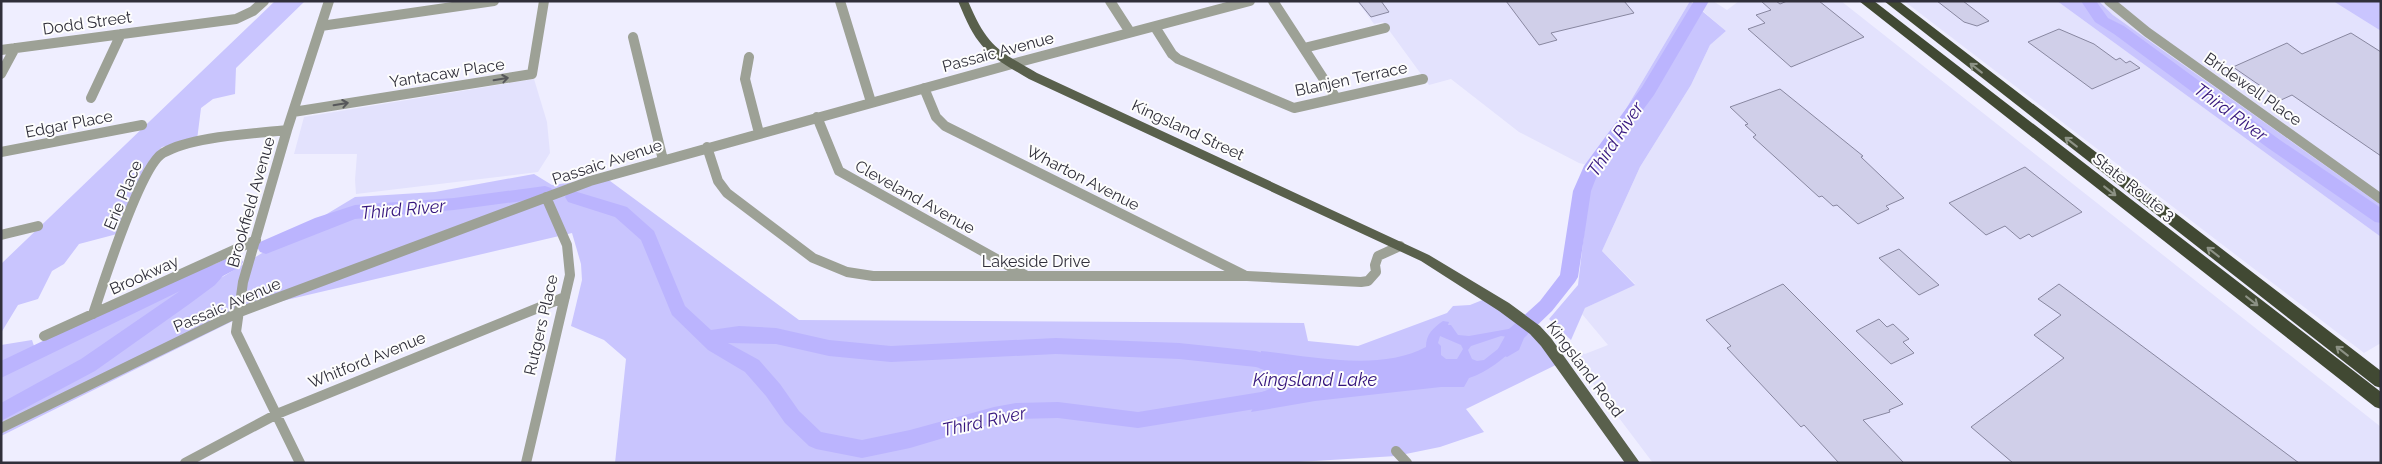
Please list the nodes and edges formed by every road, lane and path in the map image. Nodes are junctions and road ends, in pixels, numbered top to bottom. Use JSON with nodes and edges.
{"nodes":[{"id":1,"x":264,"y":1,"type":"edge"},
{"id":2,"x":329,"y":1,"type":"edge"},
{"id":3,"x":494,"y":1,"type":"edge"},
{"id":4,"x":544,"y":1,"type":"edge"},
{"id":5,"x":840,"y":1,"type":"edge"},
{"id":6,"x":962,"y":1,"type":"edge"},
{"id":7,"x":1110,"y":1,"type":"edge"},
{"id":8,"x":1250,"y":1,"type":"edge"},
{"id":9,"x":1273,"y":1,"type":"edge"},
{"id":10,"x":1856,"y":1,"type":"edge"},
{"id":11,"x":1865,"y":1,"type":"edge"},
{"id":12,"x":1890,"y":1,"type":"edge"},
{"id":13,"x":2109,"y":1,"type":"edge"},
{"id":14,"x":1222,"y":5,"type":"edge"},
{"id":15,"x":321,"y":26,"type":"junction"},
{"id":16,"x":1155,"y":27,"type":"junction"},
{"id":17,"x":1385,"y":28,"type":"dead end"},
{"id":18,"x":1130,"y":32,"type":"junction"},
{"id":19,"x":121,"y":34,"type":"junction"},
{"id":20,"x":633,"y":37,"type":"dead end"},
{"id":21,"x":15,"y":48,"type":"junction"},
{"id":22,"x":1304,"y":48,"type":"junction"},
{"id":23,"x":1,"y":50,"type":"edge"},
{"id":24,"x":749,"y":56,"type":"dead end"},
{"id":25,"x":1012,"y":64,"type":"junction"},
{"id":26,"x":1,"y":74,"type":"edge"},
{"id":27,"x":1423,"y":79,"type":"dead end"},
{"id":28,"x":924,"y":88,"type":"junction"},
{"id":29,"x":90,"y":98,"type":"dead end"},
{"id":30,"x":1336,"y":98,"type":"junction"},
{"id":31,"x":871,"y":102,"type":"junction"},
{"id":32,"x":293,"y":112,"type":"junction"},
{"id":33,"x":817,"y":117,"type":"junction"},
{"id":34,"x":2016,"y":118,"type":"junction"},
{"id":35,"x":142,"y":125,"type":"dead end"},
{"id":36,"x":287,"y":130,"type":"junction"},
{"id":37,"x":759,"y":133,"type":"junction"},
{"id":38,"x":707,"y":147,"type":"junction"},
{"id":39,"x":1,"y":152,"type":"edge"},
{"id":40,"x":663,"y":160,"type":"junction"},
{"id":41,"x":546,"y":197,"type":"junction"},
{"id":42,"x":2381,"y":198,"type":"edge"},
{"id":43,"x":38,"y":226,"type":"dead end"},
{"id":44,"x":1,"y":235,"type":"edge"},
{"id":45,"x":256,"y":240,"type":"junction"},
{"id":46,"x":1400,"y":246,"type":"junction"},
{"id":47,"x":1425,"y":258,"type":"joint"},
{"id":48,"x":1028,"y":276,"type":"junction"},
{"id":49,"x":1247,"y":276,"type":"junction"},
{"id":50,"x":565,"y":298,"type":"junction"},
{"id":51,"x":237,"y":313,"type":"junction"},
{"id":52,"x":92,"y":314,"type":"junction"},
{"id":53,"x":44,"y":336,"type":"dead end"},
{"id":54,"x":2381,"y":381,"type":"edge"},
{"id":55,"x":2381,"y":402,"type":"edge"},
{"id":56,"x":276,"y":414,"type":"junction"},
{"id":57,"x":1,"y":428,"type":"edge"},
{"id":58,"x":1396,"y":451,"type":"dead end"},
{"id":59,"x":185,"y":463,"type":"edge"},
{"id":60,"x":300,"y":463,"type":"edge"},
{"id":61,"x":526,"y":463,"type":"edge"},
{"id":62,"x":1407,"y":463,"type":"edge"},
{"id":63,"x":1633,"y":463,"type":"edge"}],
"edges":[{"from":1,"to":19,"type":"street","name":"Dodd Street"},
{"from":2,"to":15,"type":"street","name":"Brookfield Avenue"},
{"from":3,"to":15,"type":"street"},
{"from":32,"to":4,"type":"street","name":"Yantacaw Place","one_way":true},
{"from":5,"to":31,"type":"street"},
{"from":6,"to":25,"type":"main road","name":"Kingsland Street"},
{"from":7,"to":18,"type":"street"},
{"from":8,"to":14,"type":"street","name":"Passaic Avenue"},
{"from":9,"to":22,"type":"street"},
{"from":10,"to":34,"type":"highway"},
{"from":11,"to":34,"type":"highway","name":"State Route 3"},
{"from":54,"to":12,"type":"highway","name":"State Route 3","one_way":true},
{"from":13,"to":42,"type":"street","name":"Bridewell Place"},
{"from":14,"to":16,"type":"street","name":"Passaic Avenue"},
{"from":15,"to":32,"type":"street","name":"Brookfield Avenue"},
{"from":16,"to":18,"type":"street","name":"Passaic Avenue"},
{"from":16,"to":30,"type":"street","name":"Blanjen Terrace"},
{"from":17,"to":22,"type":"street"},
{"from":18,"to":25,"type":"street","name":"Passaic Avenue"},
{"from":19,"to":21,"type":"street","name":"Dodd Street"},
{"from":19,"to":29,"type":"street"},
{"from":20,"to":40,"type":"street"},
{"from":21,"to":23,"type":"street","name":"Dodd Street"},
{"from":21,"to":26,"type":"street"},
{"from":22,"to":30,"type":"street"},
{"from":24,"to":37,"type":"street"},
{"from":25,"to":28,"type":"street","name":"Passaic Avenue"},
{"from":25,"to":46,"type":"main road","name":"Kingsland Street"},
{"from":27,"to":30,"type":"street","name":"Blanjen Terrace"},
{"from":28,"to":31,"type":"street","name":"Passaic Avenue"},
{"from":28,"to":49,"type":"street","name":"Wharton Avenue"},
{"from":31,"to":33,"type":"street","name":"Passaic Avenue"},
{"from":32,"to":36,"type":"street","name":"Brookfield Avenue"},
{"from":33,"to":37,"type":"street","name":"Passaic Avenue"},
{"from":33,"to":48,"type":"street","name":"Cleveland Avenue"},
{"from":34,"to":55,"type":"highway","name":"State Route 3","one_way":true},
{"from":35,"to":39,"type":"street","name":"Edgar Place"},
{"from":36,"to":45,"type":"street","name":"Brookfield Avenue"},
{"from":36,"to":52,"type":"street","name":"Erie Place"},
{"from":37,"to":38,"type":"street","name":"Passaic Avenue"},
{"from":38,"to":40,"type":"street","name":"Passaic Avenue"},
{"from":38,"to":48,"type":"street","name":"Lakeside Drive"},
{"from":40,"to":41,"type":"street","name":"Passaic Avenue"},
{"from":41,"to":50,"type":"street","name":"Rutgers Place"},
{"from":41,"to":51,"type":"street","name":"Passaic Avenue"},
{"from":43,"to":44,"type":"street"},
{"from":45,"to":51,"type":"street","name":"Brookfield Avenue"},
{"from":45,"to":52,"type":"street","name":"Brookway"},
{"from":46,"to":47,"type":"main road","name":"Kingsland Street"},
{"from":46,"to":49,"type":"street","name":"Lakeside Drive"},
{"from":47,"to":63,"type":"main road","name":"Kingsland Road"},
{"from":48,"to":49,"type":"street","name":"Lakeside Drive"},
{"from":50,"to":56,"type":"street","name":"Whitford Avenue"},
{"from":50,"to":61,"type":"street","name":"Rutgers Place"},
{"from":51,"to":56,"type":"street","name":"Brookfield Avenue"},
{"from":51,"to":57,"type":"street","name":"Passaic Avenue"},
{"from":52,"to":53,"type":"street","name":"Brookway"},
{"from":56,"to":59,"type":"street","name":"Whitford Avenue"},
{"from":56,"to":60,"type":"street","name":"Brookfield Avenue"},
{"from":58,"to":62,"type":"street"}]}
